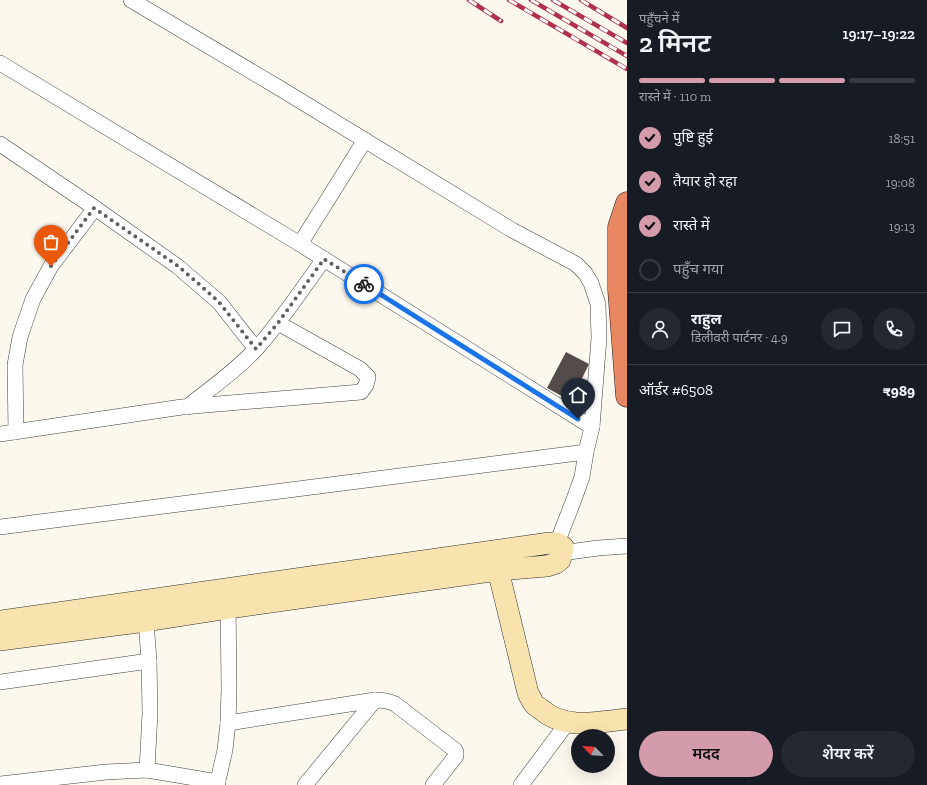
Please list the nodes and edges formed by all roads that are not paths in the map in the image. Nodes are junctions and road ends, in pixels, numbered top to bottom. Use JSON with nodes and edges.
{"nodes":[{"id":1,"x":131,"y":0,"type":"edge"},
{"id":2,"x":0,"y":63,"type":"edge"},
{"id":3,"x":365,"y":140,"type":"junction"},
{"id":4,"x":0,"y":144,"type":"edge"},
{"id":5,"x":627,"y":203,"type":"edge"},
{"id":6,"x":94,"y":208,"type":"junction"},
{"id":7,"x":300,"y":244,"type":"junction"},
{"id":8,"x":324,"y":259,"type":"junction"},
{"id":9,"x":278,"y":323,"type":"junction"},
{"id":10,"x":256,"y":349,"type":"junction"},
{"id":11,"x":627,"y":396,"type":"edge"},
{"id":12,"x":187,"y":407,"type":"junction"},
{"id":13,"x":592,"y":427,"type":"junction"},
{"id":14,"x":16,"y":432,"type":"junction"},
{"id":15,"x":0,"y":434,"type":"edge"},
{"id":16,"x":586,"y":452,"type":"junction"},
{"id":17,"x":0,"y":527,"type":"edge"},
{"id":18,"x":627,"y":546,"type":"edge"},
{"id":19,"x":559,"y":548,"type":"junction"},
{"id":20,"x":496,"y":561,"type":"junction"},
{"id":21,"x":228,"y":599,"type":"junction"},
{"id":22,"x":0,"y":621,"type":"edge"},
{"id":23,"x":146,"y":621,"type":"junction"},
{"id":24,"x":0,"y":640,"type":"edge"},
{"id":25,"x":149,"y":661,"type":"junction"},
{"id":26,"x":0,"y":682,"type":"edge"},
{"id":27,"x":375,"y":700,"type":"junction"},
{"id":28,"x":627,"y":719,"type":"edge"},
{"id":29,"x":228,"y":722,"type":"junction"},
{"id":30,"x":568,"y":722,"type":"junction"},
{"id":31,"x":147,"y":770,"type":"junction"},
{"id":32,"x":104,"y":778,"type":"edge"},
{"id":33,"x":217,"y":783,"type":"edge"},
{"id":34,"x":0,"y":784,"type":"edge"},
{"id":35,"x":305,"y":785,"type":"edge"},
{"id":36,"x":433,"y":785,"type":"edge"},
{"id":37,"x":521,"y":785,"type":"edge"}],
"edges":[{"from":1,"to":3,"type":"street"},
{"from":2,"to":7,"type":"street"},
{"from":3,"to":7,"type":"street"},
{"from":3,"to":13,"type":"street"},
{"from":4,"to":6,"type":"street"},
{"from":5,"to":11,"type":"highway"},
{"from":6,"to":10,"type":"street"},
{"from":6,"to":14,"type":"street"},
{"from":7,"to":8,"type":"street"},
{"from":8,"to":9,"type":"street"},
{"from":8,"to":13,"type":"street"},
{"from":9,"to":10,"type":"street"},
{"from":9,"to":12,"type":"street"},
{"from":10,"to":12,"type":"street"},
{"from":12,"to":14,"type":"street"},
{"from":13,"to":16,"type":"street"},
{"from":14,"to":15,"type":"street"},
{"from":16,"to":17,"type":"street"},
{"from":16,"to":19,"type":"street"},
{"from":18,"to":19,"type":"street"},
{"from":19,"to":20,"type":"street"},
{"from":20,"to":21,"type":"street"},
{"from":20,"to":30,"type":"street"},
{"from":21,"to":22,"type":"street"},
{"from":21,"to":23,"type":"street"},
{"from":21,"to":29,"type":"street"},
{"from":23,"to":24,"type":"street"},
{"from":23,"to":25,"type":"street"},
{"from":25,"to":26,"type":"street"},
{"from":25,"to":31,"type":"street"},
{"from":27,"to":29,"type":"street"},
{"from":27,"to":35,"type":"street"},
{"from":27,"to":36,"type":"street"},
{"from":28,"to":30,"type":"street"},
{"from":29,"to":33,"type":"street"},
{"from":30,"to":37,"type":"street"},
{"from":31,"to":32,"type":"street"},
{"from":31,"to":33,"type":"street"},
{"from":32,"to":34,"type":"street"}]}
